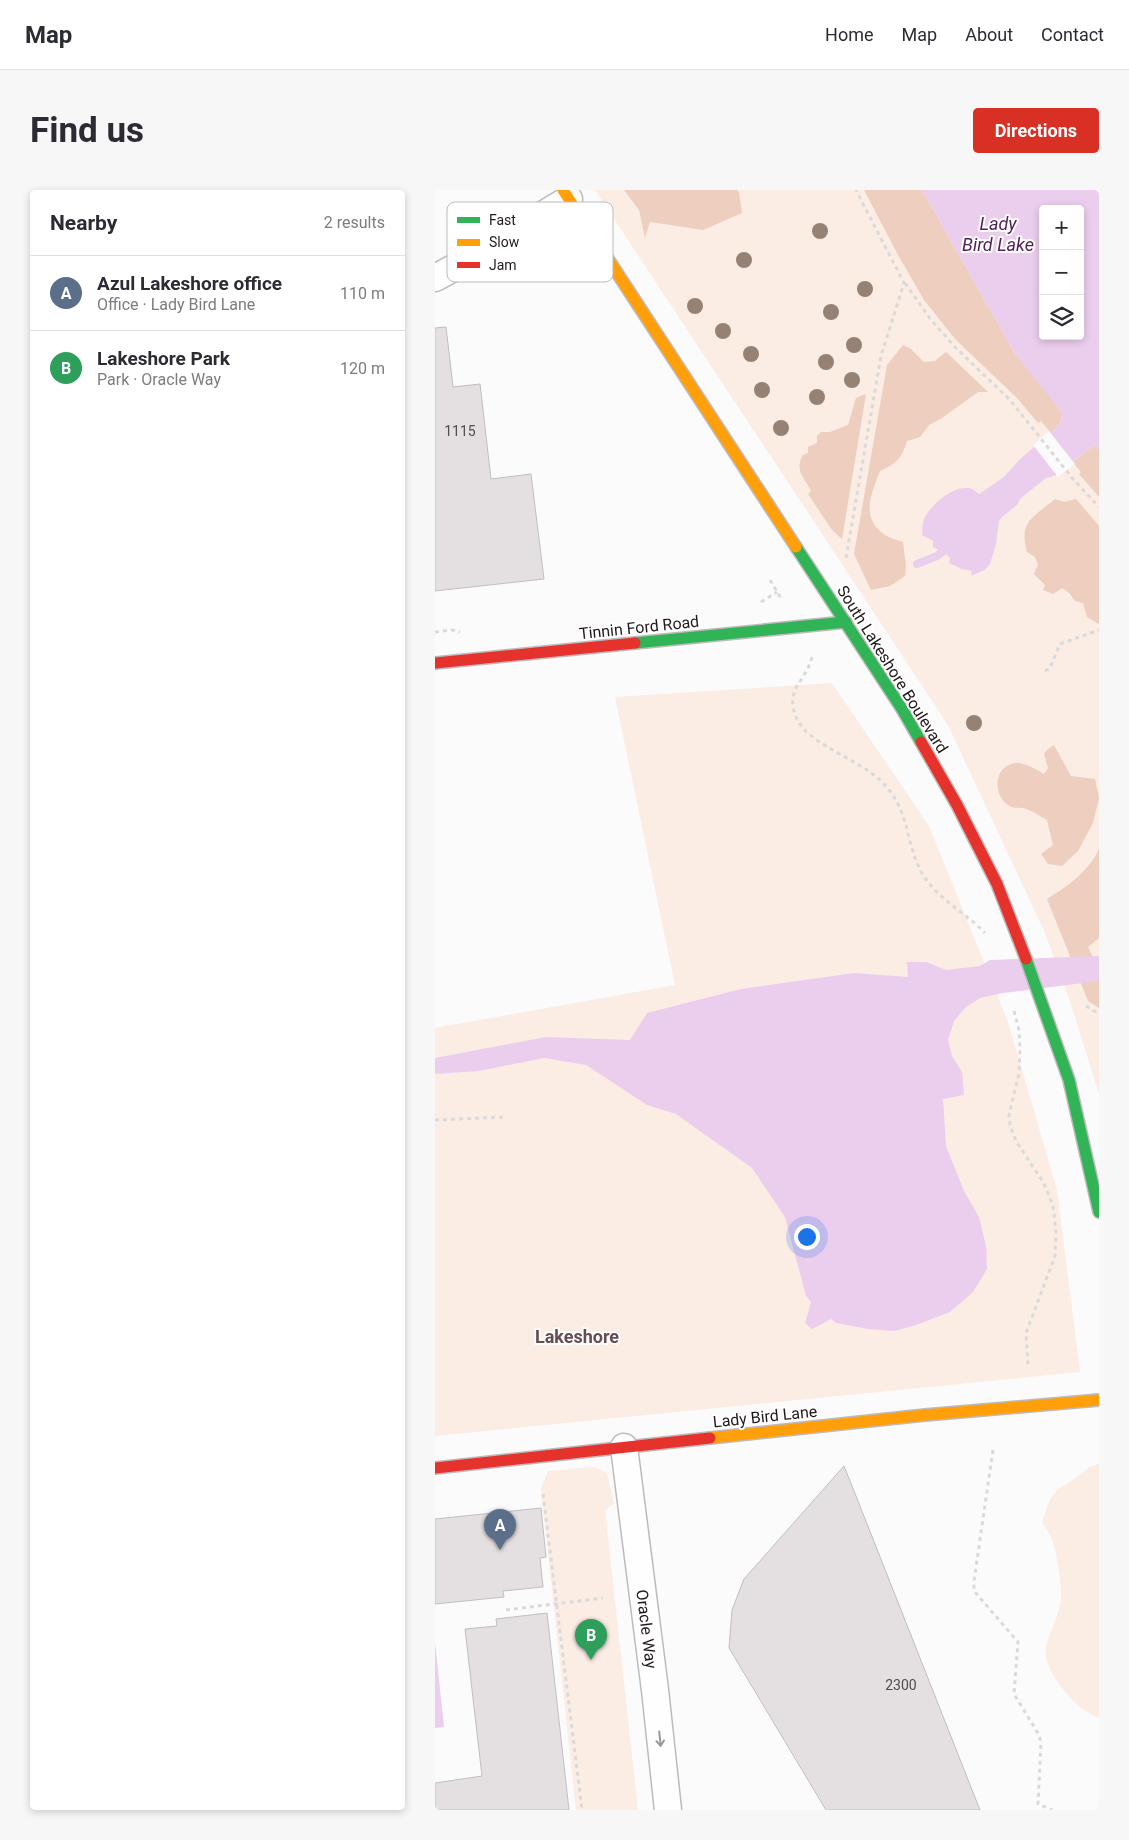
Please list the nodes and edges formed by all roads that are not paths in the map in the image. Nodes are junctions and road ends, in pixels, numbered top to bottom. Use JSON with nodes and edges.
{"nodes":[{"id":1,"x":566,"y":194,"type":"edge"},
{"id":2,"x":554,"y":202,"type":"edge"},
{"id":3,"x":613,"y":267,"type":"edge"},
{"id":4,"x":447,"y":271,"type":"edge"},
{"id":5,"x":435,"y":278,"type":"edge"},
{"id":6,"x":846,"y":622,"type":"junction"},
{"id":7,"x":435,"y":663,"type":"edge"},
{"id":8,"x":1099,"y":1212,"type":"edge"},
{"id":9,"x":1099,"y":1400,"type":"edge"},
{"id":10,"x":624,"y":1447,"type":"junction"},
{"id":11,"x":435,"y":1468,"type":"edge"},
{"id":12,"x":668,"y":1810,"type":"edge"}],
"edges":[{"from":1,"to":2,"type":"street"},
{"from":3,"to":6,"type":"main road","name":"South Lakeshore Boulevard"},
{"from":4,"to":5,"type":"street"},
{"from":6,"to":7,"type":"main road","name":"Tinnin Ford Road"},
{"from":6,"to":8,"type":"main road","name":"South Lakeshore Boulevard"},
{"from":9,"to":10,"type":"main road","name":"Lady Bird Lane"},
{"from":10,"to":11,"type":"main road","name":"Lady Bird Lane"},
{"from":10,"to":12,"type":"street","name":"Oracle Way","one_way":true}]}
